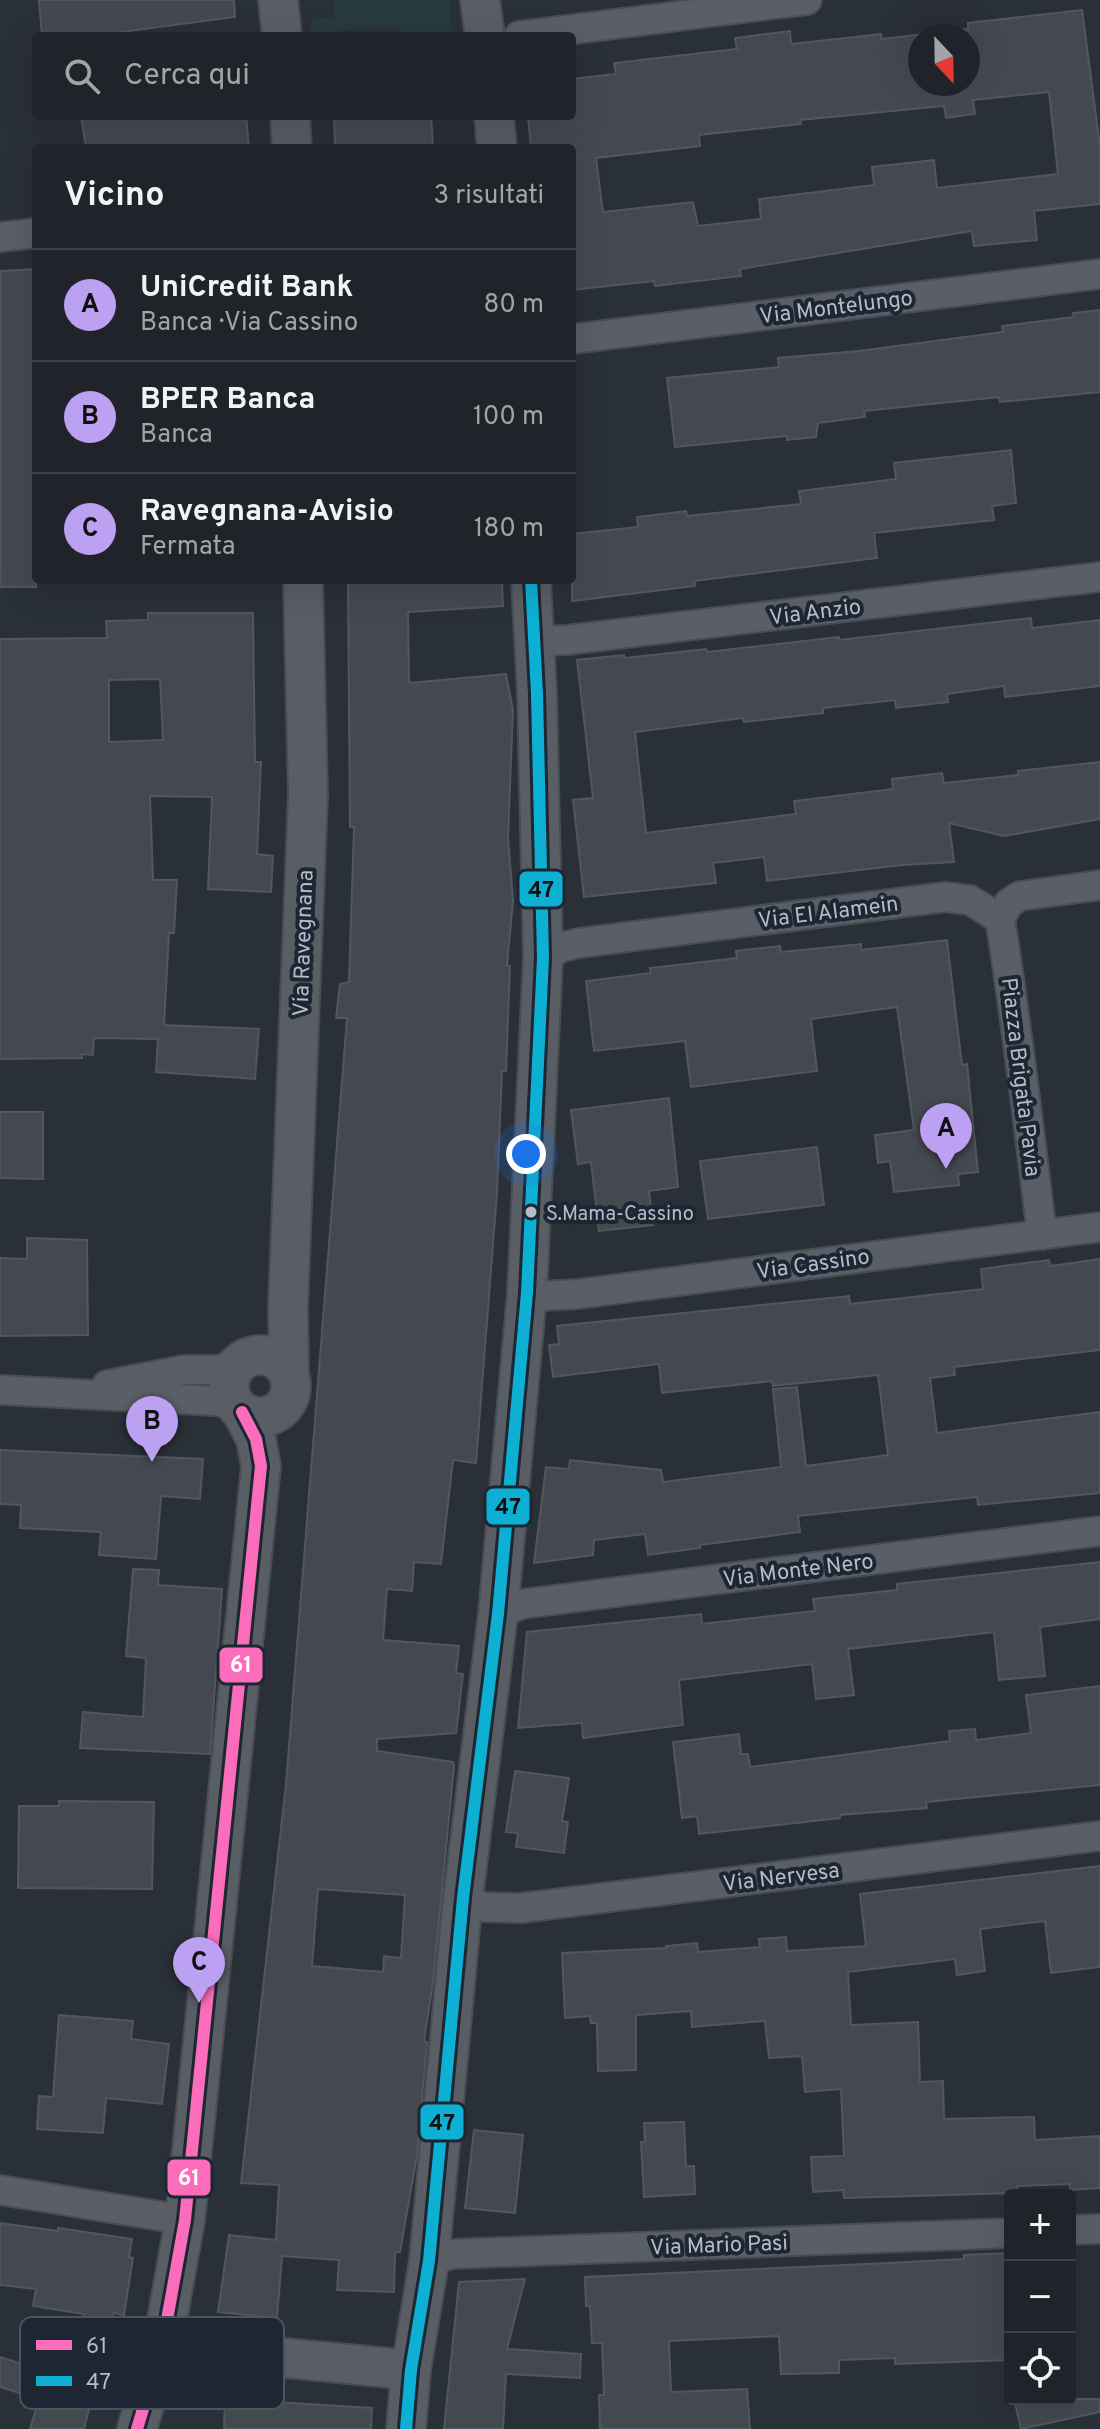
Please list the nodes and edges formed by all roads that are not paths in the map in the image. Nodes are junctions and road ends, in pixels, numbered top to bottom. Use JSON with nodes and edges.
{"nodes":[{"id":1,"x":278,"y":0,"type":"edge"},
{"id":2,"x":480,"y":0,"type":"edge"},
{"id":3,"x":807,"y":0,"type":"edge"},
{"id":4,"x":282,"y":32,"type":"edge"},
{"id":5,"x":484,"y":32,"type":"edge"},
{"id":6,"x":551,"y":32,"type":"edge"},
{"id":7,"x":290,"y":120,"type":"edge"},
{"id":8,"x":494,"y":120,"type":"edge"},
{"id":9,"x":292,"y":144,"type":"edge"},
{"id":10,"x":497,"y":144,"type":"edge"},
{"id":11,"x":32,"y":233,"type":"edge"},
{"id":12,"x":0,"y":237,"type":"edge"},
{"id":13,"x":1100,"y":274,"type":"edge"},
{"id":14,"x":576,"y":339,"type":"edge"},
{"id":15,"x":1100,"y":577,"type":"edge"},
{"id":16,"x":303,"y":584,"type":"edge"},
{"id":17,"x":531,"y":584,"type":"edge"},
{"id":18,"x":534,"y":628,"type":"junction"},
{"id":19,"x":1100,"y":885,"type":"edge"},
{"id":20,"x":1000,"y":919,"type":"junction"},
{"id":21,"x":543,"y":958,"type":"junction"},
{"id":22,"x":1100,"y":1227,"type":"edge"},
{"id":23,"x":1042,"y":1235,"type":"junction"},
{"id":24,"x":527,"y":1293,"type":"junction"},
{"id":25,"x":288,"y":1307,"type":"junction"},
{"id":26,"x":246,"y":1360,"type":"junction"},
{"id":27,"x":289,"y":1372,"type":"junction"},
{"id":28,"x":0,"y":1390,"type":"edge"},
{"id":29,"x":63,"y":1393,"type":"junction"},
{"id":30,"x":238,"y":1408,"type":"junction"},
{"id":31,"x":1100,"y":1531,"type":"edge"},
{"id":32,"x":498,"y":1614,"type":"junction"},
{"id":33,"x":1100,"y":1836,"type":"edge"},
{"id":34,"x":463,"y":1898,"type":"junction"},
{"id":35,"x":0,"y":2190,"type":"edge"},
{"id":36,"x":185,"y":2220,"type":"junction"},
{"id":37,"x":1100,"y":2229,"type":"edge"},
{"id":38,"x":1076,"y":2230,"type":"edge"},
{"id":39,"x":1004,"y":2233,"type":"edge"},
{"id":40,"x":429,"y":2261,"type":"junction"},
{"id":41,"x":168,"y":2317,"type":"edge"},
{"id":42,"x":284,"y":2358,"type":"edge"},
{"id":43,"x":411,"y":2370,"type":"junction"},
{"id":44,"x":143,"y":2409,"type":"edge"},
{"id":45,"x":137,"y":2429,"type":"edge"},
{"id":46,"x":406,"y":2429,"type":"edge"}],
"edges":[{"from":1,"to":4,"type":"street"},
{"from":2,"to":5,"type":"street"},
{"from":3,"to":6,"type":"street"},
{"from":7,"to":9,"type":"street"},
{"from":8,"to":10,"type":"street"},
{"from":11,"to":12,"type":"street"},
{"from":13,"to":14,"type":"street","name":"Via Montelungo"},
{"from":15,"to":18,"type":"street","name":"Via Anzio"},
{"from":16,"to":25,"type":"street","name":"Via Ravegnana"},
{"from":17,"to":18,"type":"street"},
{"from":18,"to":21,"type":"street"},
{"from":19,"to":20,"type":"street"},
{"from":20,"to":21,"type":"street","name":"Via El Alamein"},
{"from":20,"to":23,"type":"street","name":"Piazza Brigata Pavia"},
{"from":21,"to":24,"type":"street"},
{"from":22,"to":23,"type":"street","name":"Via Cassino"},
{"from":23,"to":24,"type":"street","name":"Via Cassino"},
{"from":24,"to":32,"type":"street"},
{"from":25,"to":26,"type":"street","name":"Via Ravegnana"},
{"from":25,"to":27,"type":"street","name":"Via Ravegnana"},
{"from":26,"to":27,"type":"street"},
{"from":26,"to":29,"type":"street"},
{"from":26,"to":30,"type":"street"},
{"from":27,"to":30,"type":"street"},
{"from":28,"to":29,"type":"street"},
{"from":29,"to":30,"type":"street"},
{"from":30,"to":36,"type":"street"},
{"from":31,"to":32,"type":"street","name":"Via Monte Nero"},
{"from":32,"to":34,"type":"street"},
{"from":33,"to":34,"type":"street","name":"Via Nervesa"},
{"from":34,"to":40,"type":"street"},
{"from":35,"to":36,"type":"street"},
{"from":36,"to":41,"type":"street"},
{"from":37,"to":38,"type":"street"},
{"from":39,"to":40,"type":"street","name":"Via Mario Pasi"},
{"from":40,"to":43,"type":"street"},
{"from":42,"to":43,"type":"street"},
{"from":43,"to":46,"type":"street"},
{"from":44,"to":45,"type":"street"}]}
